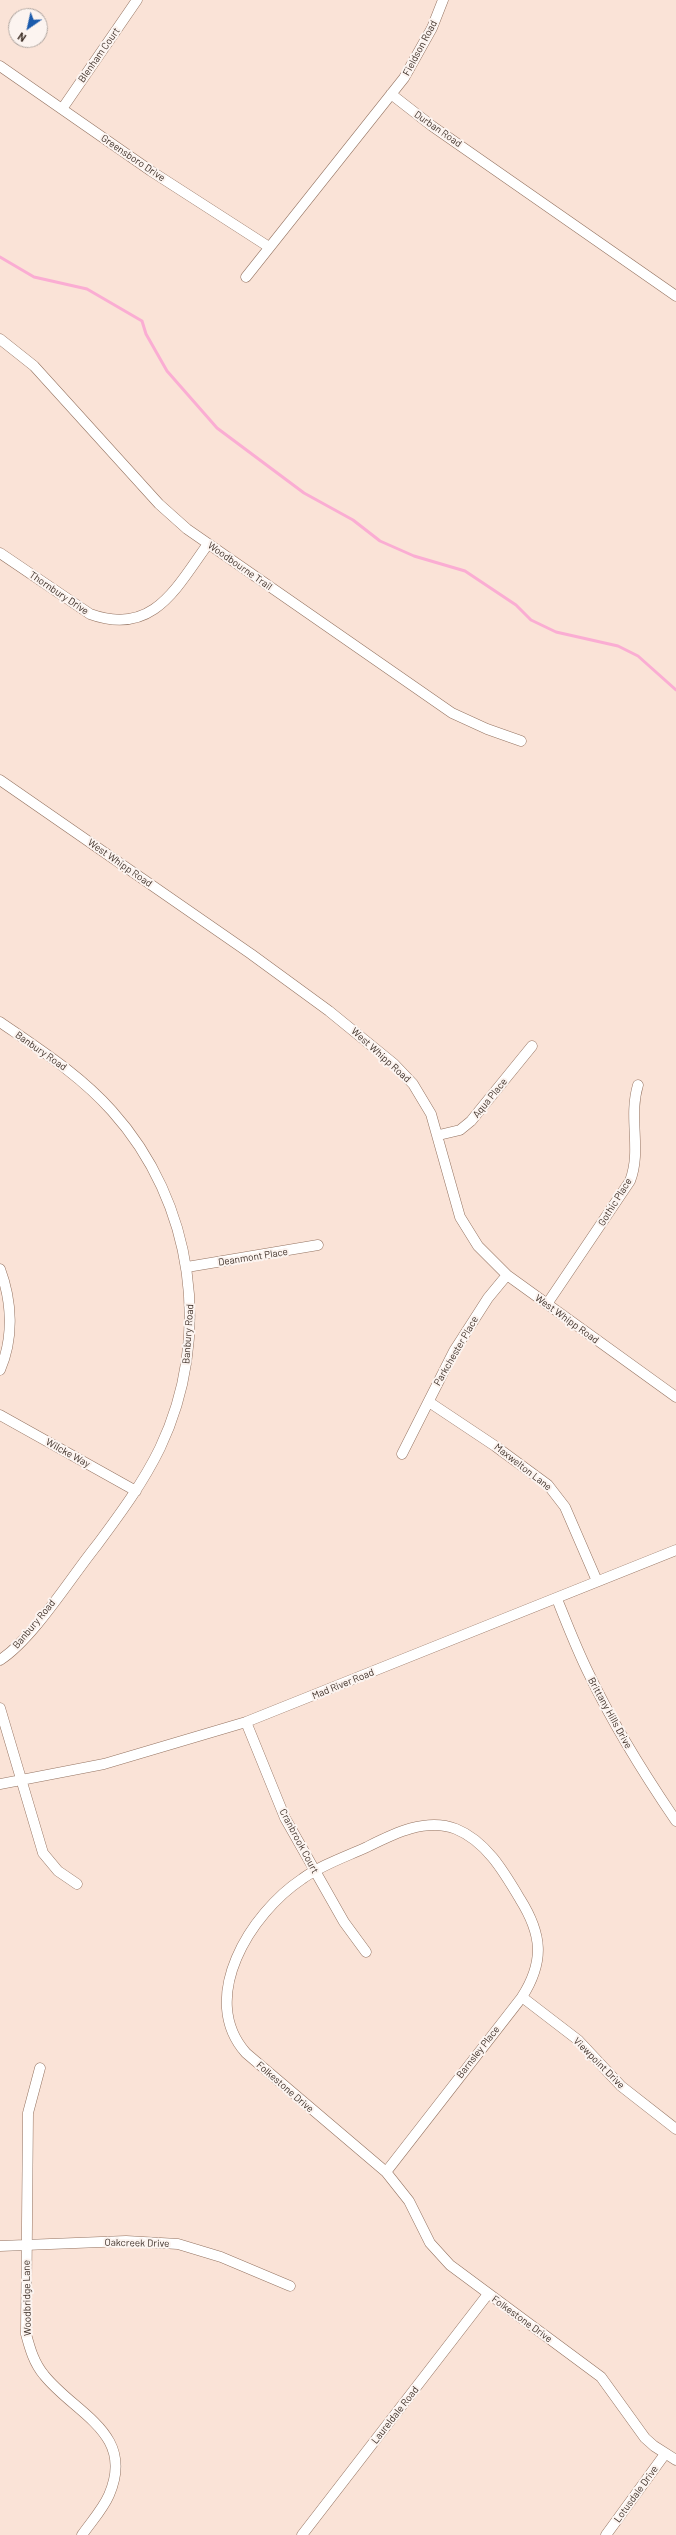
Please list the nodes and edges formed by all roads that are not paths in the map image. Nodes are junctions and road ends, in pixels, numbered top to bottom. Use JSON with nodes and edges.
{"nodes":[{"id":1,"x":137,"y":0,"type":"edge"},
{"id":2,"x":443,"y":0,"type":"edge"},
{"id":3,"x":0,"y":66,"type":"edge"},
{"id":4,"x":391,"y":94,"type":"junction"},
{"id":5,"x":62,"y":109,"type":"junction"},
{"id":6,"x":269,"y":248,"type":"junction"},
{"id":7,"x":246,"y":277,"type":"dead end"},
{"id":8,"x":676,"y":296,"type":"edge"},
{"id":9,"x":0,"y":339,"type":"edge"},
{"id":10,"x":208,"y":544,"type":"junction"},
{"id":11,"x":0,"y":553,"type":"edge"},
{"id":12,"x":521,"y":741,"type":"dead end"},
{"id":13,"x":0,"y":780,"type":"edge"},
{"id":14,"x":0,"y":1022,"type":"edge"},
{"id":15,"x":532,"y":1046,"type":"dead end"},
{"id":16,"x":638,"y":1085,"type":"dead end"},
{"id":17,"x":439,"y":1135,"type":"junction"},
{"id":18,"x":318,"y":1245,"type":"dead end"},
{"id":19,"x":187,"y":1267,"type":"junction"},
{"id":20,"x":0,"y":1269,"type":"edge"},
{"id":21,"x":507,"y":1275,"type":"junction"},
{"id":22,"x":547,"y":1304,"type":"junction"},
{"id":23,"x":0,"y":1370,"type":"edge"},
{"id":24,"x":676,"y":1397,"type":"edge"},
{"id":25,"x":429,"y":1402,"type":"junction"},
{"id":26,"x":0,"y":1415,"type":"edge"},
{"id":27,"x":402,"y":1454,"type":"dead end"},
{"id":28,"x":136,"y":1491,"type":"junction"},
{"id":29,"x":676,"y":1550,"type":"edge"},
{"id":30,"x":597,"y":1581,"type":"junction"},
{"id":31,"x":557,"y":1599,"type":"junction"},
{"id":32,"x":0,"y":1660,"type":"edge"},
{"id":33,"x":0,"y":1708,"type":"edge"},
{"id":34,"x":246,"y":1722,"type":"junction"},
{"id":35,"x":22,"y":1781,"type":"junction"},
{"id":36,"x":0,"y":1784,"type":"edge"},
{"id":37,"x":676,"y":1821,"type":"edge"},
{"id":38,"x":315,"y":1871,"type":"junction"},
{"id":39,"x":77,"y":1884,"type":"dead end"},
{"id":40,"x":533,"y":1922,"type":"joint"},
{"id":41,"x":366,"y":1952,"type":"dead end"},
{"id":42,"x":522,"y":1997,"type":"junction"},
{"id":43,"x":40,"y":2068,"type":"dead end"},
{"id":44,"x":676,"y":2129,"type":"edge"},
{"id":45,"x":386,"y":2172,"type":"junction"},
{"id":46,"x":26,"y":2244,"type":"junction"},
{"id":47,"x":0,"y":2246,"type":"edge"},
{"id":48,"x":290,"y":2286,"type":"dead end"},
{"id":49,"x":488,"y":2294,"type":"junction"},
{"id":50,"x":665,"y":2454,"type":"junction"},
{"id":51,"x":676,"y":2460,"type":"edge"},
{"id":52,"x":82,"y":2535,"type":"edge"},
{"id":53,"x":302,"y":2535,"type":"edge"},
{"id":54,"x":606,"y":2535,"type":"edge"}],
"edges":[{"from":1,"to":5,"type":"street","name":"Blenham Court"},
{"from":2,"to":4,"type":"street","name":"Fieldson Road"},
{"from":3,"to":5,"type":"street","name":"Greensboro Drive"},
{"from":4,"to":6,"type":"street"},
{"from":4,"to":8,"type":"street","name":"Durban Road"},
{"from":5,"to":6,"type":"street","name":"Greensboro Drive"},
{"from":6,"to":7,"type":"street"},
{"from":9,"to":10,"type":"street","name":"Woodbourne Trail"},
{"from":10,"to":11,"type":"street","name":"Thornbury Drive"},
{"from":10,"to":12,"type":"street","name":"Woodbourne Trail"},
{"from":13,"to":17,"type":"street","name":"West Whipp Road"},
{"from":14,"to":19,"type":"street","name":"Banbury Road"},
{"from":15,"to":17,"type":"street","name":"Aqua Place"},
{"from":16,"to":22,"type":"street","name":"Gothic Place"},
{"from":17,"to":21,"type":"street","name":"West Whipp Road"},
{"from":18,"to":19,"type":"street","name":"Deanmont Place"},
{"from":19,"to":28,"type":"street","name":"Banbury Road"},
{"from":20,"to":23,"type":"street"},
{"from":21,"to":22,"type":"street","name":"West Whipp Road"},
{"from":21,"to":25,"type":"street","name":"Parkchester Place"},
{"from":22,"to":24,"type":"street","name":"West Whipp Road"},
{"from":25,"to":27,"type":"street","name":"Parkchester Place"},
{"from":25,"to":30,"type":"street","name":"Maxwelton Lane"},
{"from":26,"to":28,"type":"street","name":"Wilcke Way"},
{"from":28,"to":32,"type":"street","name":"Banbury Road"},
{"from":29,"to":30,"type":"street","name":"Mad River Road"},
{"from":30,"to":31,"type":"street","name":"Mad River Road"},
{"from":31,"to":34,"type":"street","name":"Mad River Road"},
{"from":31,"to":37,"type":"street","name":"Brittany Hills Drive"},
{"from":33,"to":35,"type":"street"},
{"from":34,"to":35,"type":"street","name":"Mad River Road"},
{"from":34,"to":38,"type":"street","name":"Cranbrook Court"},
{"from":35,"to":36,"type":"street","name":"Mad River Road"},
{"from":35,"to":39,"type":"street"},
{"from":38,"to":40,"type":"street","name":"Folkestone Drive"},
{"from":38,"to":41,"type":"street","name":"Cranbrook Court"},
{"from":38,"to":45,"type":"street","name":"Folkestone Drive"},
{"from":40,"to":42,"type":"street","name":"Barnsley Place"},
{"from":42,"to":44,"type":"street","name":"Viewpoint Drive"},
{"from":42,"to":45,"type":"street","name":"Barnsley Place"},
{"from":43,"to":46,"type":"street","name":"Woodbridge Lane"},
{"from":45,"to":49,"type":"street","name":"Folkestone Drive"},
{"from":46,"to":47,"type":"street","name":"Oakcreek Drive"},
{"from":46,"to":48,"type":"street","name":"Oakcreek Drive"},
{"from":46,"to":52,"type":"street","name":"Woodbridge Lane"},
{"from":49,"to":50,"type":"street","name":"Folkestone Drive"},
{"from":49,"to":53,"type":"street","name":"Laureldale Road"},
{"from":50,"to":51,"type":"street","name":"Folkestone Drive"},
{"from":50,"to":54,"type":"street","name":"Lotusdale Drive"}]}
